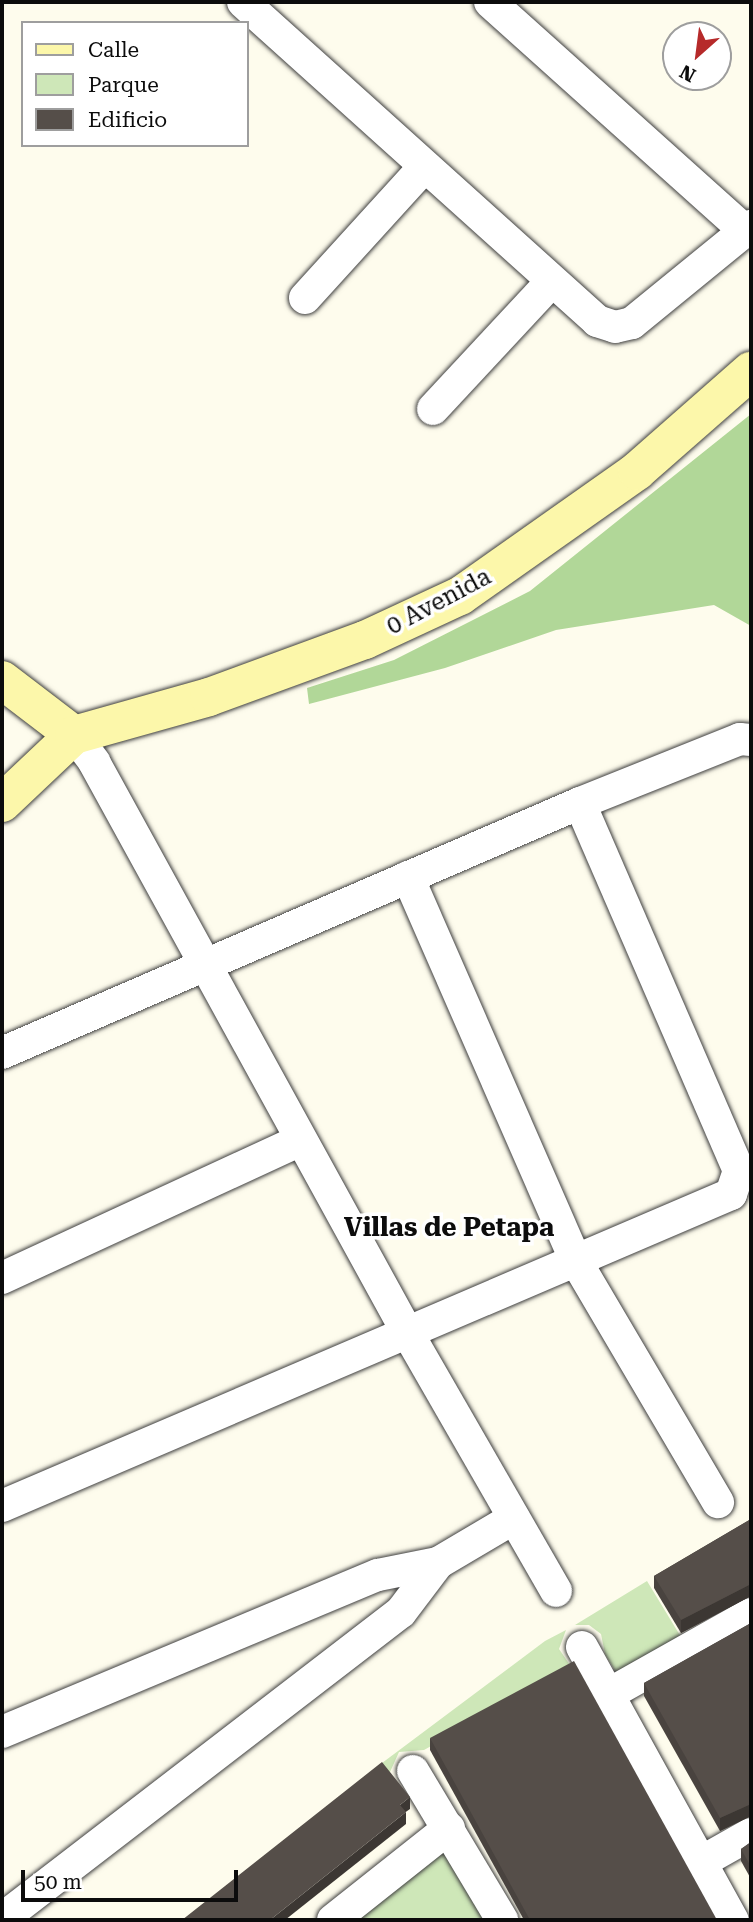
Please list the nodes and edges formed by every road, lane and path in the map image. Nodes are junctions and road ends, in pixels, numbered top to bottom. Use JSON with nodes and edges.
{"nodes":[{"id":1,"x":243,"y":2,"type":"edge"},
{"id":2,"x":490,"y":2,"type":"edge"},
{"id":3,"x":424,"y":167,"type":"junction"},
{"id":4,"x":747,"y":228,"type":"edge"},
{"id":5,"x":550,"y":283,"type":"junction"},
{"id":6,"x":305,"y":299,"type":"dead end"},
{"id":7,"x":751,"y":371,"type":"edge"},
{"id":8,"x":433,"y":409,"type":"dead end"},
{"id":9,"x":2,"y":680,"type":"edge"},
{"id":10,"x":74,"y":735,"type":"junction"},
{"id":11,"x":751,"y":740,"type":"edge"},
{"id":12,"x":2,"y":803,"type":"edge"},
{"id":13,"x":580,"y":803,"type":"junction"},
{"id":14,"x":408,"y":877,"type":"junction"},
{"id":15,"x":204,"y":964,"type":"junction"},
{"id":16,"x":2,"y":1053,"type":"edge"},
{"id":17,"x":300,"y":1140,"type":"junction"},
{"id":18,"x":576,"y":1261,"type":"junction"},
{"id":19,"x":2,"y":1278,"type":"edge"},
{"id":20,"x":406,"y":1330,"type":"junction"},
{"id":21,"x":718,"y":1502,"type":"dead end"},
{"id":22,"x":2,"y":1506,"type":"edge"},
{"id":23,"x":514,"y":1518,"type":"junction"},
{"id":24,"x":438,"y":1563,"type":"junction"},
{"id":25,"x":556,"y":1591,"type":"dead end"},
{"id":26,"x":751,"y":1614,"type":"edge"},
{"id":27,"x":582,"y":1647,"type":"dead end"},
{"id":28,"x":609,"y":1694,"type":"junction"},
{"id":29,"x":2,"y":1732,"type":"edge"},
{"id":30,"x":413,"y":1771,"type":"dead end"},
{"id":31,"x":449,"y":1828,"type":"junction"},
{"id":32,"x":751,"y":1834,"type":"edge"},
{"id":33,"x":703,"y":1861,"type":"junction"},
{"id":34,"x":495,"y":1918,"type":"edge"},
{"id":35,"x":2,"y":1919,"type":"edge"},
{"id":36,"x":333,"y":1920,"type":"edge"},
{"id":37,"x":733,"y":1920,"type":"edge"}],
"edges":[{"from":1,"to":3,"type":"street"},
{"from":2,"to":4,"type":"street"},
{"from":3,"to":5,"type":"street"},
{"from":3,"to":6,"type":"street"},
{"from":4,"to":5,"type":"street"},
{"from":5,"to":8,"type":"street"},
{"from":7,"to":10,"type":"main road","name":"0 Avenida"},
{"from":9,"to":10,"type":"main road"},
{"from":10,"to":12,"type":"main road"},
{"from":10,"to":15,"type":"street"},
{"from":11,"to":13,"type":"street"},
{"from":13,"to":14,"type":"street"},
{"from":13,"to":18,"type":"street"},
{"from":14,"to":15,"type":"street"},
{"from":14,"to":18,"type":"street"},
{"from":15,"to":16,"type":"street"},
{"from":15,"to":17,"type":"street"},
{"from":17,"to":19,"type":"street"},
{"from":17,"to":20,"type":"street"},
{"from":18,"to":20,"type":"street"},
{"from":18,"to":21,"type":"street"},
{"from":20,"to":22,"type":"street"},
{"from":20,"to":23,"type":"street"},
{"from":23,"to":24,"type":"street"},
{"from":23,"to":25,"type":"street"},
{"from":24,"to":29,"type":"street"},
{"from":24,"to":35,"type":"street"},
{"from":26,"to":28,"type":"street"},
{"from":27,"to":28,"type":"street"},
{"from":28,"to":33,"type":"street"},
{"from":30,"to":31,"type":"street"},
{"from":31,"to":34,"type":"street"},
{"from":31,"to":36,"type":"street"},
{"from":32,"to":33,"type":"street"},
{"from":33,"to":37,"type":"street"}]}
